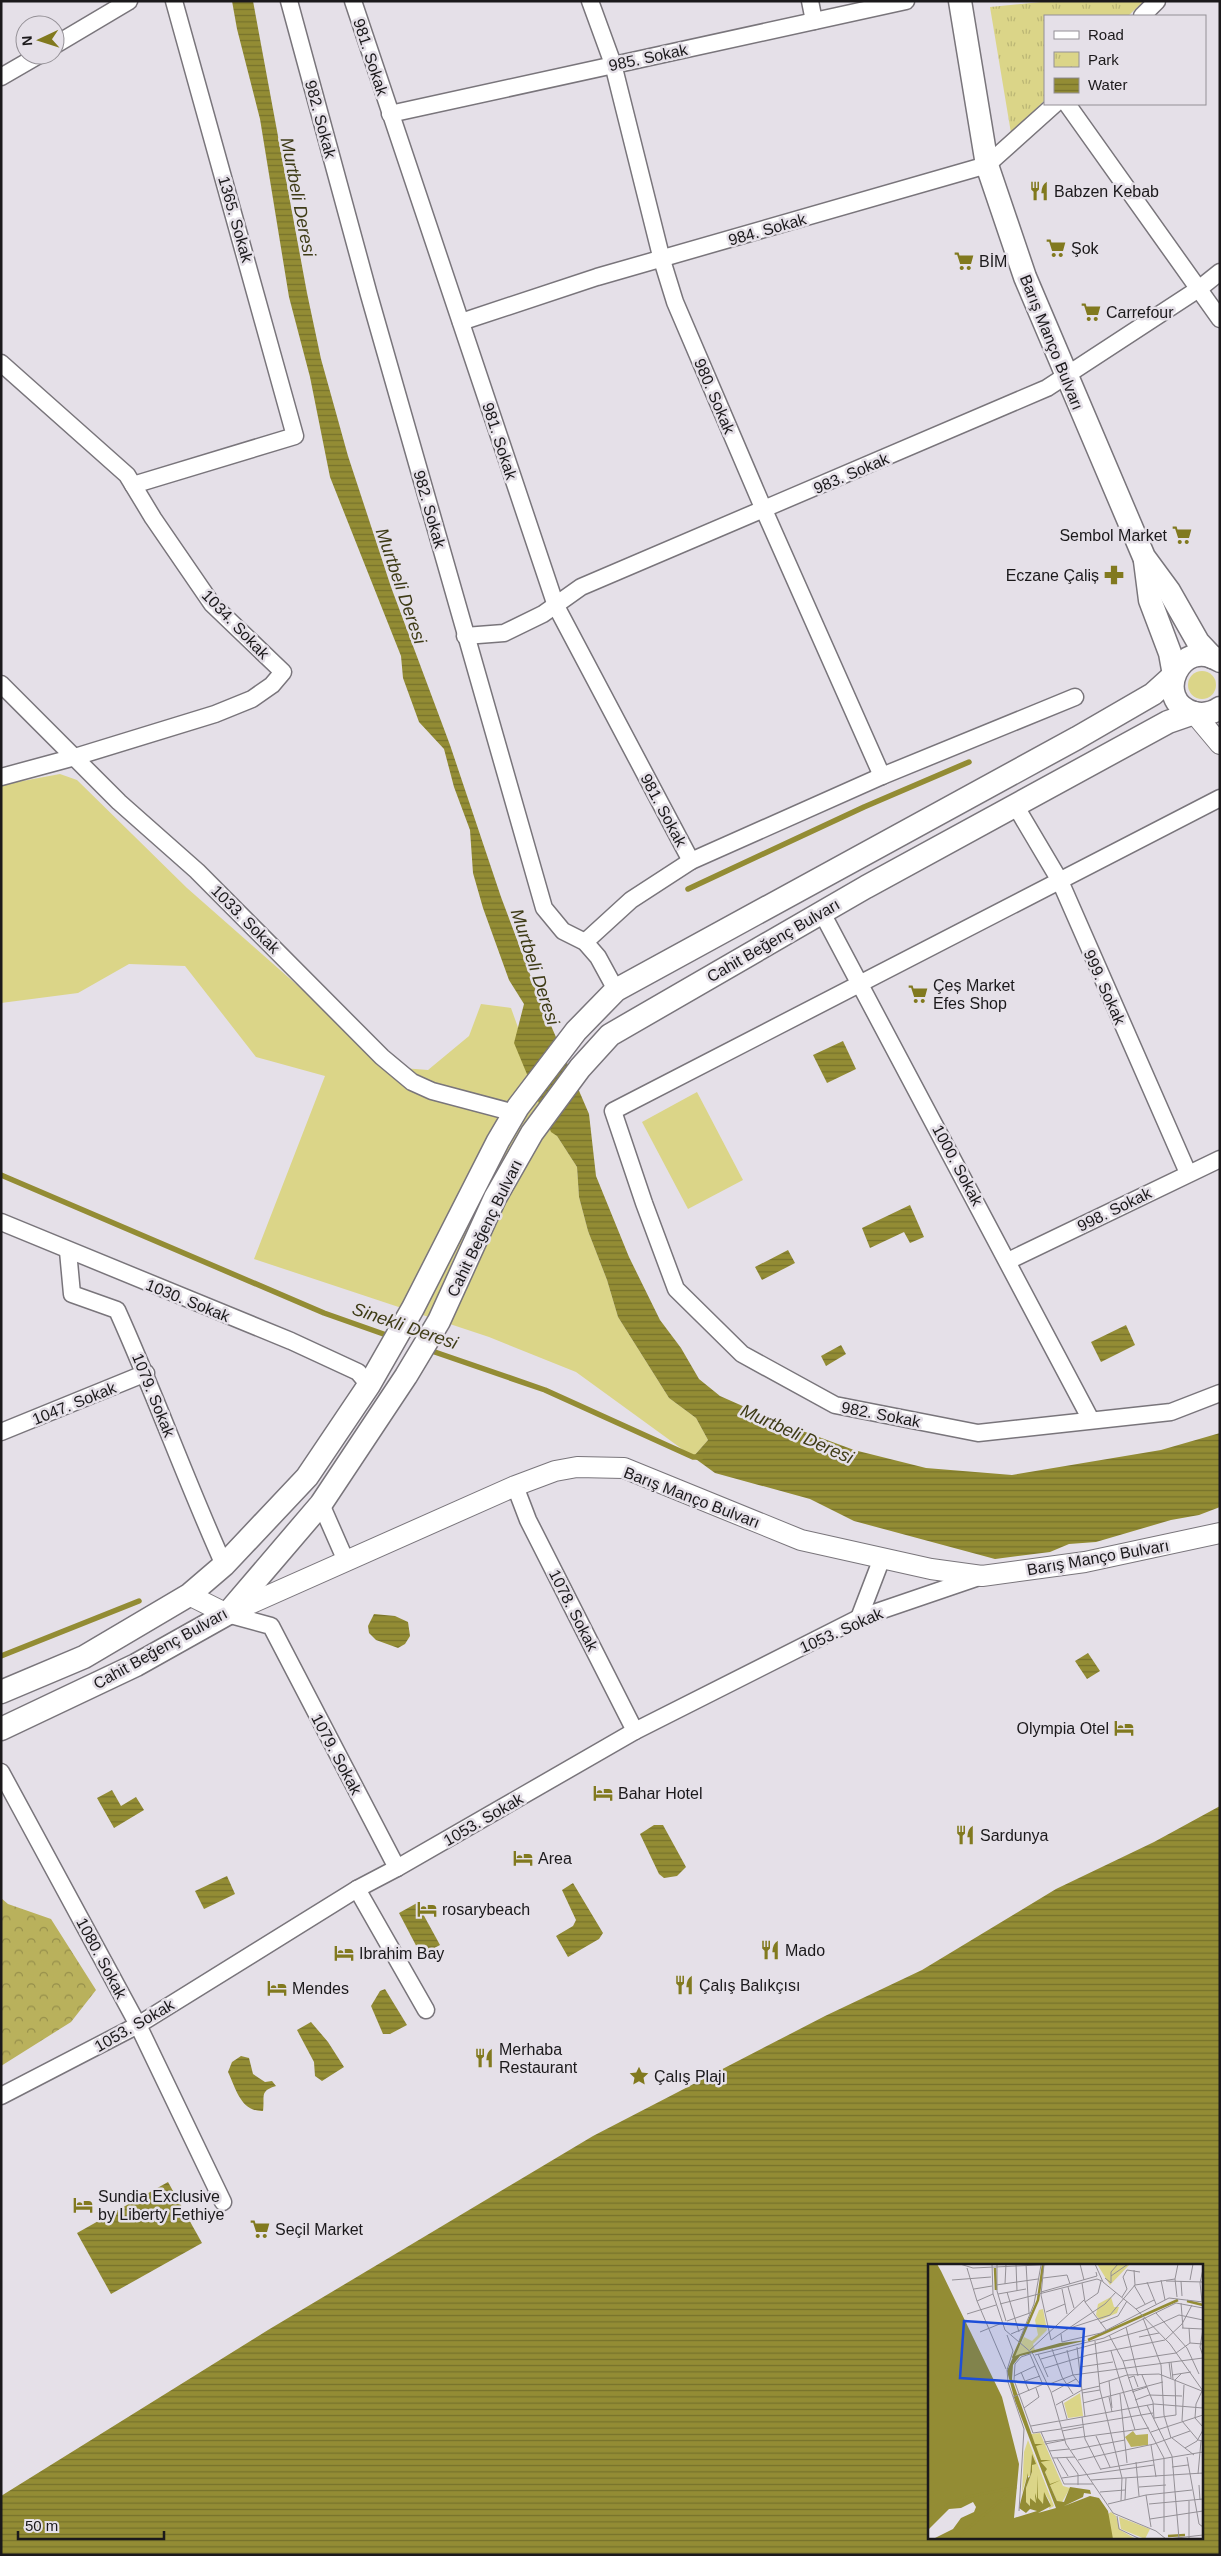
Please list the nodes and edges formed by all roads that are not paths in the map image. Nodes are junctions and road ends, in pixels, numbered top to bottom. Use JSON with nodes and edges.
{"nodes":[{"id":1,"x":128,"y":1,"type":"edge"},
{"id":2,"x":174,"y":1,"type":"edge"},
{"id":3,"x":289,"y":1,"type":"edge"},
{"id":4,"x":353,"y":1,"type":"edge"},
{"id":5,"x":590,"y":1,"type":"edge"},
{"id":6,"x":810,"y":1,"type":"edge"},
{"id":7,"x":906,"y":1,"type":"edge"},
{"id":8,"x":960,"y":1,"type":"edge"},
{"id":9,"x":1157,"y":1,"type":"edge"},
{"id":10,"x":1143,"y":15,"type":"edge"},
{"id":11,"x":814,"y":21,"type":"junction"},
{"id":12,"x":65,"y":39,"type":"edge"},
{"id":13,"x":613,"y":64,"type":"junction"},
{"id":14,"x":21,"y":65,"type":"edge"},
{"id":15,"x":1,"y":77,"type":"edge"},
{"id":16,"x":1054,"y":105,"type":"edge"},
{"id":17,"x":1068,"y":105,"type":"edge"},
{"id":18,"x":390,"y":114,"type":"junction"},
{"id":19,"x":986,"y":166,"type":"junction"},
{"id":20,"x":662,"y":260,"type":"junction"},
{"id":21,"x":1220,"y":272,"type":"edge"},
{"id":22,"x":1200,"y":288,"type":"junction"},
{"id":23,"x":1220,"y":319,"type":"edge"},
{"id":24,"x":461,"y":322,"type":"junction"},
{"id":25,"x":1,"y":363,"type":"edge"},
{"id":26,"x":1066,"y":376,"type":"junction"},
{"id":27,"x":133,"y":485,"type":"junction"},
{"id":28,"x":764,"y":510,"type":"junction"},
{"id":29,"x":1144,"y":557,"type":"junction"},
{"id":30,"x":556,"y":606,"type":"junction"},
{"id":31,"x":465,"y":636,"type":"junction"},
{"id":32,"x":1217,"y":658,"type":"edge"},
{"id":33,"x":1174,"y":675,"type":"junction"},
{"id":34,"x":1,"y":684,"type":"edge"},
{"id":35,"x":1075,"y":696,"type":"dead end"},
{"id":36,"x":1220,"y":708,"type":"edge"},
{"id":37,"x":1194,"y":713,"type":"junction"},
{"id":38,"x":1220,"y":744,"type":"edge"},
{"id":39,"x":76,"y":758,"type":"junction"},
{"id":40,"x":882,"y":776,"type":"junction"},
{"id":41,"x":1,"y":777,"type":"edge"},
{"id":42,"x":1220,"y":798,"type":"edge"},
{"id":43,"x":1015,"y":805,"type":"junction"},
{"id":44,"x":691,"y":861,"type":"junction"},
{"id":45,"x":1060,"y":881,"type":"junction"},
{"id":46,"x":822,"y":912,"type":"junction"},
{"id":47,"x":585,"y":942,"type":"junction"},
{"id":48,"x":860,"y":982,"type":"junction"},
{"id":49,"x":616,"y":990,"type":"junction"},
{"id":50,"x":516,"y":1110,"type":"junction"},
{"id":51,"x":1220,"y":1159,"type":"edge"},
{"id":52,"x":1188,"y":1173,"type":"junction"},
{"id":53,"x":1,"y":1222,"type":"edge"},
{"id":54,"x":68,"y":1251,"type":"junction"},
{"id":55,"x":1008,"y":1261,"type":"junction"},
{"id":56,"x":146,"y":1373,"type":"junction"},
{"id":57,"x":369,"y":1385,"type":"junction"},
{"id":58,"x":1220,"y":1393,"type":"edge"},
{"id":59,"x":1091,"y":1420,"type":"junction"},
{"id":60,"x":1,"y":1432,"type":"edge"},
{"id":61,"x":515,"y":1486,"type":"junction"},
{"id":62,"x":322,"y":1504,"type":"junction"},
{"id":63,"x":1220,"y":1534,"type":"edge"},
{"id":64,"x":882,"y":1558,"type":"junction"},
{"id":65,"x":346,"y":1561,"type":"junction"},
{"id":66,"x":224,"y":1565,"type":"junction"},
{"id":67,"x":982,"y":1576,"type":"junction"},
{"id":68,"x":189,"y":1595,"type":"junction"},
{"id":69,"x":226,"y":1614,"type":"junction"},
{"id":70,"x":859,"y":1618,"type":"junction"},
{"id":71,"x":1,"y":1692,"type":"edge"},
{"id":72,"x":1,"y":1729,"type":"edge"},
{"id":73,"x":635,"y":1732,"type":"junction"},
{"id":74,"x":1,"y":1772,"type":"edge"},
{"id":75,"x":397,"y":1868,"type":"junction"},
{"id":76,"x":357,"y":1889,"type":"junction"},
{"id":77,"x":426,"y":2010,"type":"dead end"},
{"id":78,"x":138,"y":2025,"type":"junction"},
{"id":79,"x":1,"y":2096,"type":"edge"},
{"id":80,"x":223,"y":2202,"type":"dead end"}],
"edges":[{"from":1,"to":12,"type":"street"},
{"from":2,"to":27,"type":"street","name":"1365. Sokak"},
{"from":3,"to":31,"type":"street","name":"982. Sokak"},
{"from":4,"to":18,"type":"street","name":"981. Sokak"},
{"from":5,"to":13,"type":"street","name":"980. Sokak"},
{"from":6,"to":11,"type":"street"},
{"from":7,"to":11,"type":"street","name":"985. Sokak"},
{"from":8,"to":19,"type":"main road","name":"Barış Manço Bulvarı"},
{"from":9,"to":10,"type":"street"},
{"from":11,"to":13,"type":"street","name":"985. Sokak"},
{"from":13,"to":18,"type":"street","name":"985. Sokak"},
{"from":13,"to":20,"type":"street","name":"980. Sokak"},
{"from":14,"to":15,"type":"street"},
{"from":16,"to":19,"type":"street","name":"984. Sokak"},
{"from":17,"to":22,"type":"street"},
{"from":18,"to":24,"type":"street","name":"981. Sokak"},
{"from":19,"to":20,"type":"street","name":"984. Sokak"},
{"from":19,"to":26,"type":"main road","name":"Barış Manço Bulvarı"},
{"from":20,"to":24,"type":"street","name":"984. Sokak"},
{"from":20,"to":28,"type":"street","name":"980. Sokak"},
{"from":21,"to":22,"type":"street","name":"983. Sokak"},
{"from":22,"to":23,"type":"street"},
{"from":22,"to":26,"type":"street","name":"983. Sokak"},
{"from":24,"to":30,"type":"street","name":"981. Sokak"},
{"from":25,"to":27,"type":"street","name":"1034. Sokak"},
{"from":26,"to":28,"type":"street","name":"983. Sokak"},
{"from":26,"to":29,"type":"main road","name":"Barış Manço Bulvarı"},
{"from":27,"to":39,"type":"street","name":"1034. Sokak"},
{"from":28,"to":30,"type":"street","name":"983. Sokak"},
{"from":28,"to":40,"type":"street","name":"980. Sokak"},
{"from":29,"to":32,"type":"main road","name":"Barış Manço Bulvarı"},
{"from":29,"to":33,"type":"main road","name":"Barış Manço Bulvarı"},
{"from":30,"to":31,"type":"street","name":"983. Sokak"},
{"from":30,"to":44,"type":"street","name":"981. Sokak"},
{"from":31,"to":47,"type":"street","name":"982. Sokak"},
{"from":32,"to":33,"type":"main road","name":"Cahit Beğenç Bulvarı"},
{"from":33,"to":37,"type":"main road","name":"Barış Manço Bulvarı"},
{"from":33,"to":49,"type":"main road","name":"Cahit Beğenç Bulvarı"},
{"from":34,"to":39,"type":"street","name":"1033. Sokak"},
{"from":35,"to":40,"type":"street"},
{"from":36,"to":37,"type":"main road","name":"Cahit Beğenç Bulvarı"},
{"from":37,"to":38,"type":"street"},
{"from":37,"to":43,"type":"main road","name":"Cahit Beğenç Bulvarı"},
{"from":39,"to":41,"type":"street"},
{"from":39,"to":50,"type":"street","name":"1033. Sokak"},
{"from":40,"to":44,"type":"street"},
{"from":42,"to":45,"type":"street"},
{"from":43,"to":45,"type":"street","name":"999. Sokak"},
{"from":43,"to":46,"type":"main road","name":"Cahit Beğenç Bulvarı"},
{"from":44,"to":47,"type":"street"},
{"from":45,"to":48,"type":"street"},
{"from":45,"to":52,"type":"street","name":"999. Sokak"},
{"from":46,"to":48,"type":"street","name":"1000. Sokak"},
{"from":46,"to":62,"type":"main road","name":"Cahit Beğenç Bulvarı"},
{"from":47,"to":49,"type":"street","name":"982. Sokak"},
{"from":48,"to":55,"type":"street","name":"1000. Sokak"},
{"from":48,"to":59,"type":"street","name":"982. Sokak"},
{"from":49,"to":50,"type":"main road","name":"Cahit Beğenç Bulvarı"},
{"from":50,"to":57,"type":"main road","name":"Cahit Beğenç Bulvarı"},
{"from":51,"to":52,"type":"street","name":"998. Sokak"},
{"from":52,"to":55,"type":"street","name":"998. Sokak"},
{"from":53,"to":54,"type":"street","name":"1030. Sokak"},
{"from":54,"to":56,"type":"street","name":"1079. Sokak"},
{"from":54,"to":57,"type":"street","name":"1030. Sokak"},
{"from":55,"to":59,"type":"street","name":"1000. Sokak"},
{"from":56,"to":60,"type":"street","name":"1047. Sokak"},
{"from":56,"to":66,"type":"street","name":"1079. Sokak"},
{"from":57,"to":66,"type":"main road","name":"Cahit Beğenç Bulvarı"},
{"from":58,"to":59,"type":"street","name":"982. Sokak"},
{"from":61,"to":64,"type":"street","name":"Barış Manço Bulvarı"},
{"from":61,"to":65,"type":"street","name":"Barış Manço Bulvarı"},
{"from":61,"to":73,"type":"street","name":"1078. Sokak"},
{"from":62,"to":65,"type":"street"},
{"from":62,"to":69,"type":"main road","name":"Cahit Beğenç Bulvarı"},
{"from":63,"to":67,"type":"street","name":"Barış Manço Bulvarı"},
{"from":64,"to":67,"type":"street","name":"Barış Manço Bulvarı"},
{"from":64,"to":70,"type":"street"},
{"from":65,"to":69,"type":"street","name":"Barış Manço Bulvarı"},
{"from":66,"to":68,"type":"main road","name":"Cahit Beğenç Bulvarı"},
{"from":67,"to":70,"type":"street","name":"1053. Sokak"},
{"from":68,"to":69,"type":"street"},
{"from":68,"to":71,"type":"main road","name":"Cahit Beğenç Bulvarı"},
{"from":69,"to":72,"type":"main road","name":"Cahit Beğenç Bulvarı"},
{"from":69,"to":75,"type":"street","name":"1079. Sokak"},
{"from":70,"to":73,"type":"street","name":"1053. Sokak"},
{"from":73,"to":75,"type":"street","name":"1053. Sokak"},
{"from":74,"to":78,"type":"street","name":"1080. Sokak"},
{"from":75,"to":76,"type":"street","name":"1053. Sokak"},
{"from":76,"to":77,"type":"street"},
{"from":76,"to":78,"type":"street","name":"1053. Sokak"},
{"from":78,"to":79,"type":"street","name":"1053. Sokak"},
{"from":78,"to":80,"type":"street","name":"1080. Sokak"}]}
